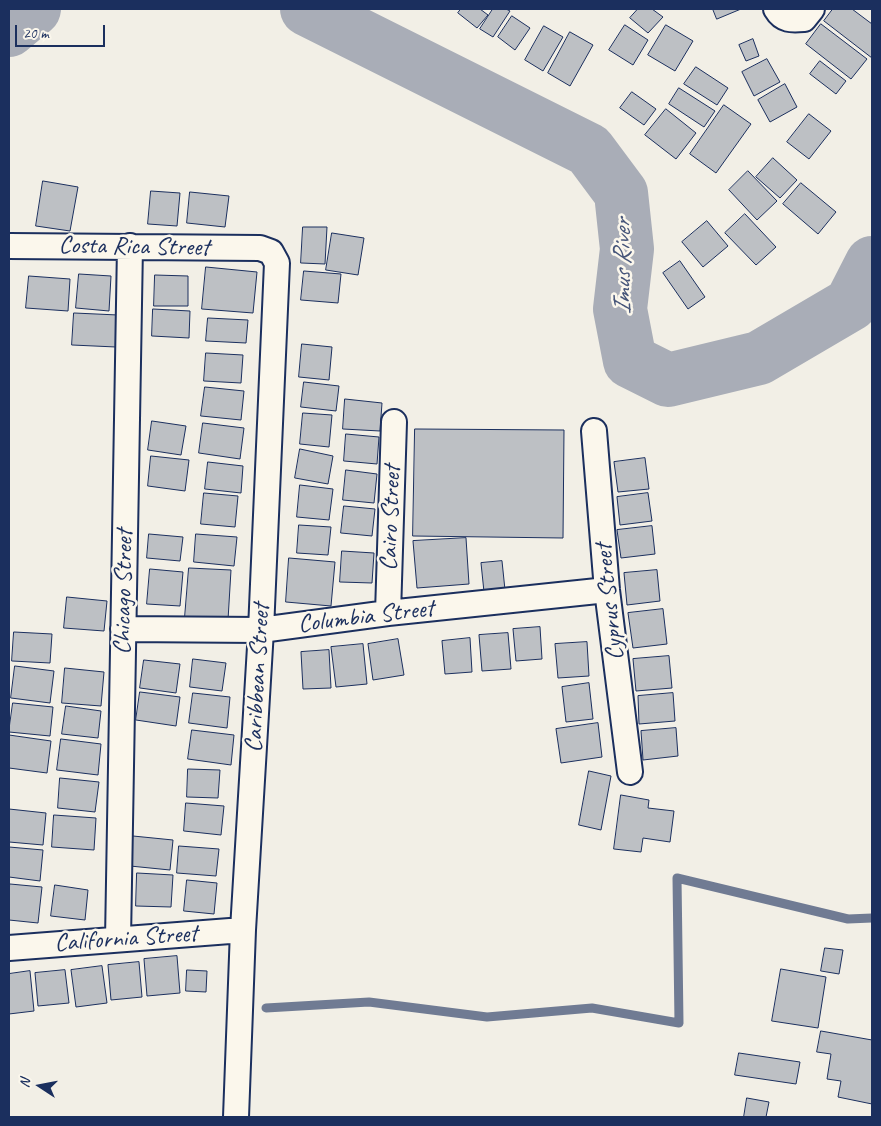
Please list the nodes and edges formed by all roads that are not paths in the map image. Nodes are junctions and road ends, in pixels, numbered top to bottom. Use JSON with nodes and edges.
{"nodes":[{"id":1,"x":776,"y":9,"type":"edge"},
{"id":2,"x":812,"y":9,"type":"edge"},
{"id":3,"x":9,"y":246,"type":"edge"},
{"id":4,"x":130,"y":246,"type":"junction"},
{"id":5,"x":260,"y":248,"type":"joint"},
{"id":6,"x":394,"y":422,"type":"dead end"},
{"id":7,"x":594,"y":431,"type":"dead end"},
{"id":8,"x":607,"y":590,"type":"junction"},
{"id":9,"x":388,"y":613,"type":"junction"},
{"id":10,"x":123,"y":629,"type":"junction"},
{"id":11,"x":262,"y":630,"type":"junction"},
{"id":12,"x":630,"y":772,"type":"dead end"},
{"id":13,"x":243,"y":930,"type":"junction"},
{"id":14,"x":118,"y":939,"type":"junction"},
{"id":15,"x":9,"y":948,"type":"edge"},
{"id":16,"x":236,"y":1117,"type":"edge"}],
"edges":[{"from":1,"to":2,"type":"street"},
{"from":3,"to":4,"type":"street","name":"Costa Rica Street"},
{"from":4,"to":5,"type":"street","name":"Costa Rica Street"},
{"from":4,"to":10,"type":"street","name":"Chicago Street"},
{"from":5,"to":11,"type":"street","name":"Caribbean Street"},
{"from":6,"to":9,"type":"street","name":"Cairo Street"},
{"from":7,"to":8,"type":"street","name":"Cyprus Street"},
{"from":8,"to":9,"type":"street","name":"Columbia Street"},
{"from":8,"to":12,"type":"street","name":"Cyprus Street"},
{"from":9,"to":11,"type":"street","name":"Columbia Street"},
{"from":10,"to":11,"type":"street","name":"Columbia Street"},
{"from":10,"to":14,"type":"street","name":"Chicago Street"},
{"from":11,"to":13,"type":"street","name":"Caribbean Street"},
{"from":13,"to":14,"type":"street","name":"California Street"},
{"from":13,"to":16,"type":"street","name":"Caribbean Street"},
{"from":14,"to":15,"type":"street","name":"California Street"}]}
